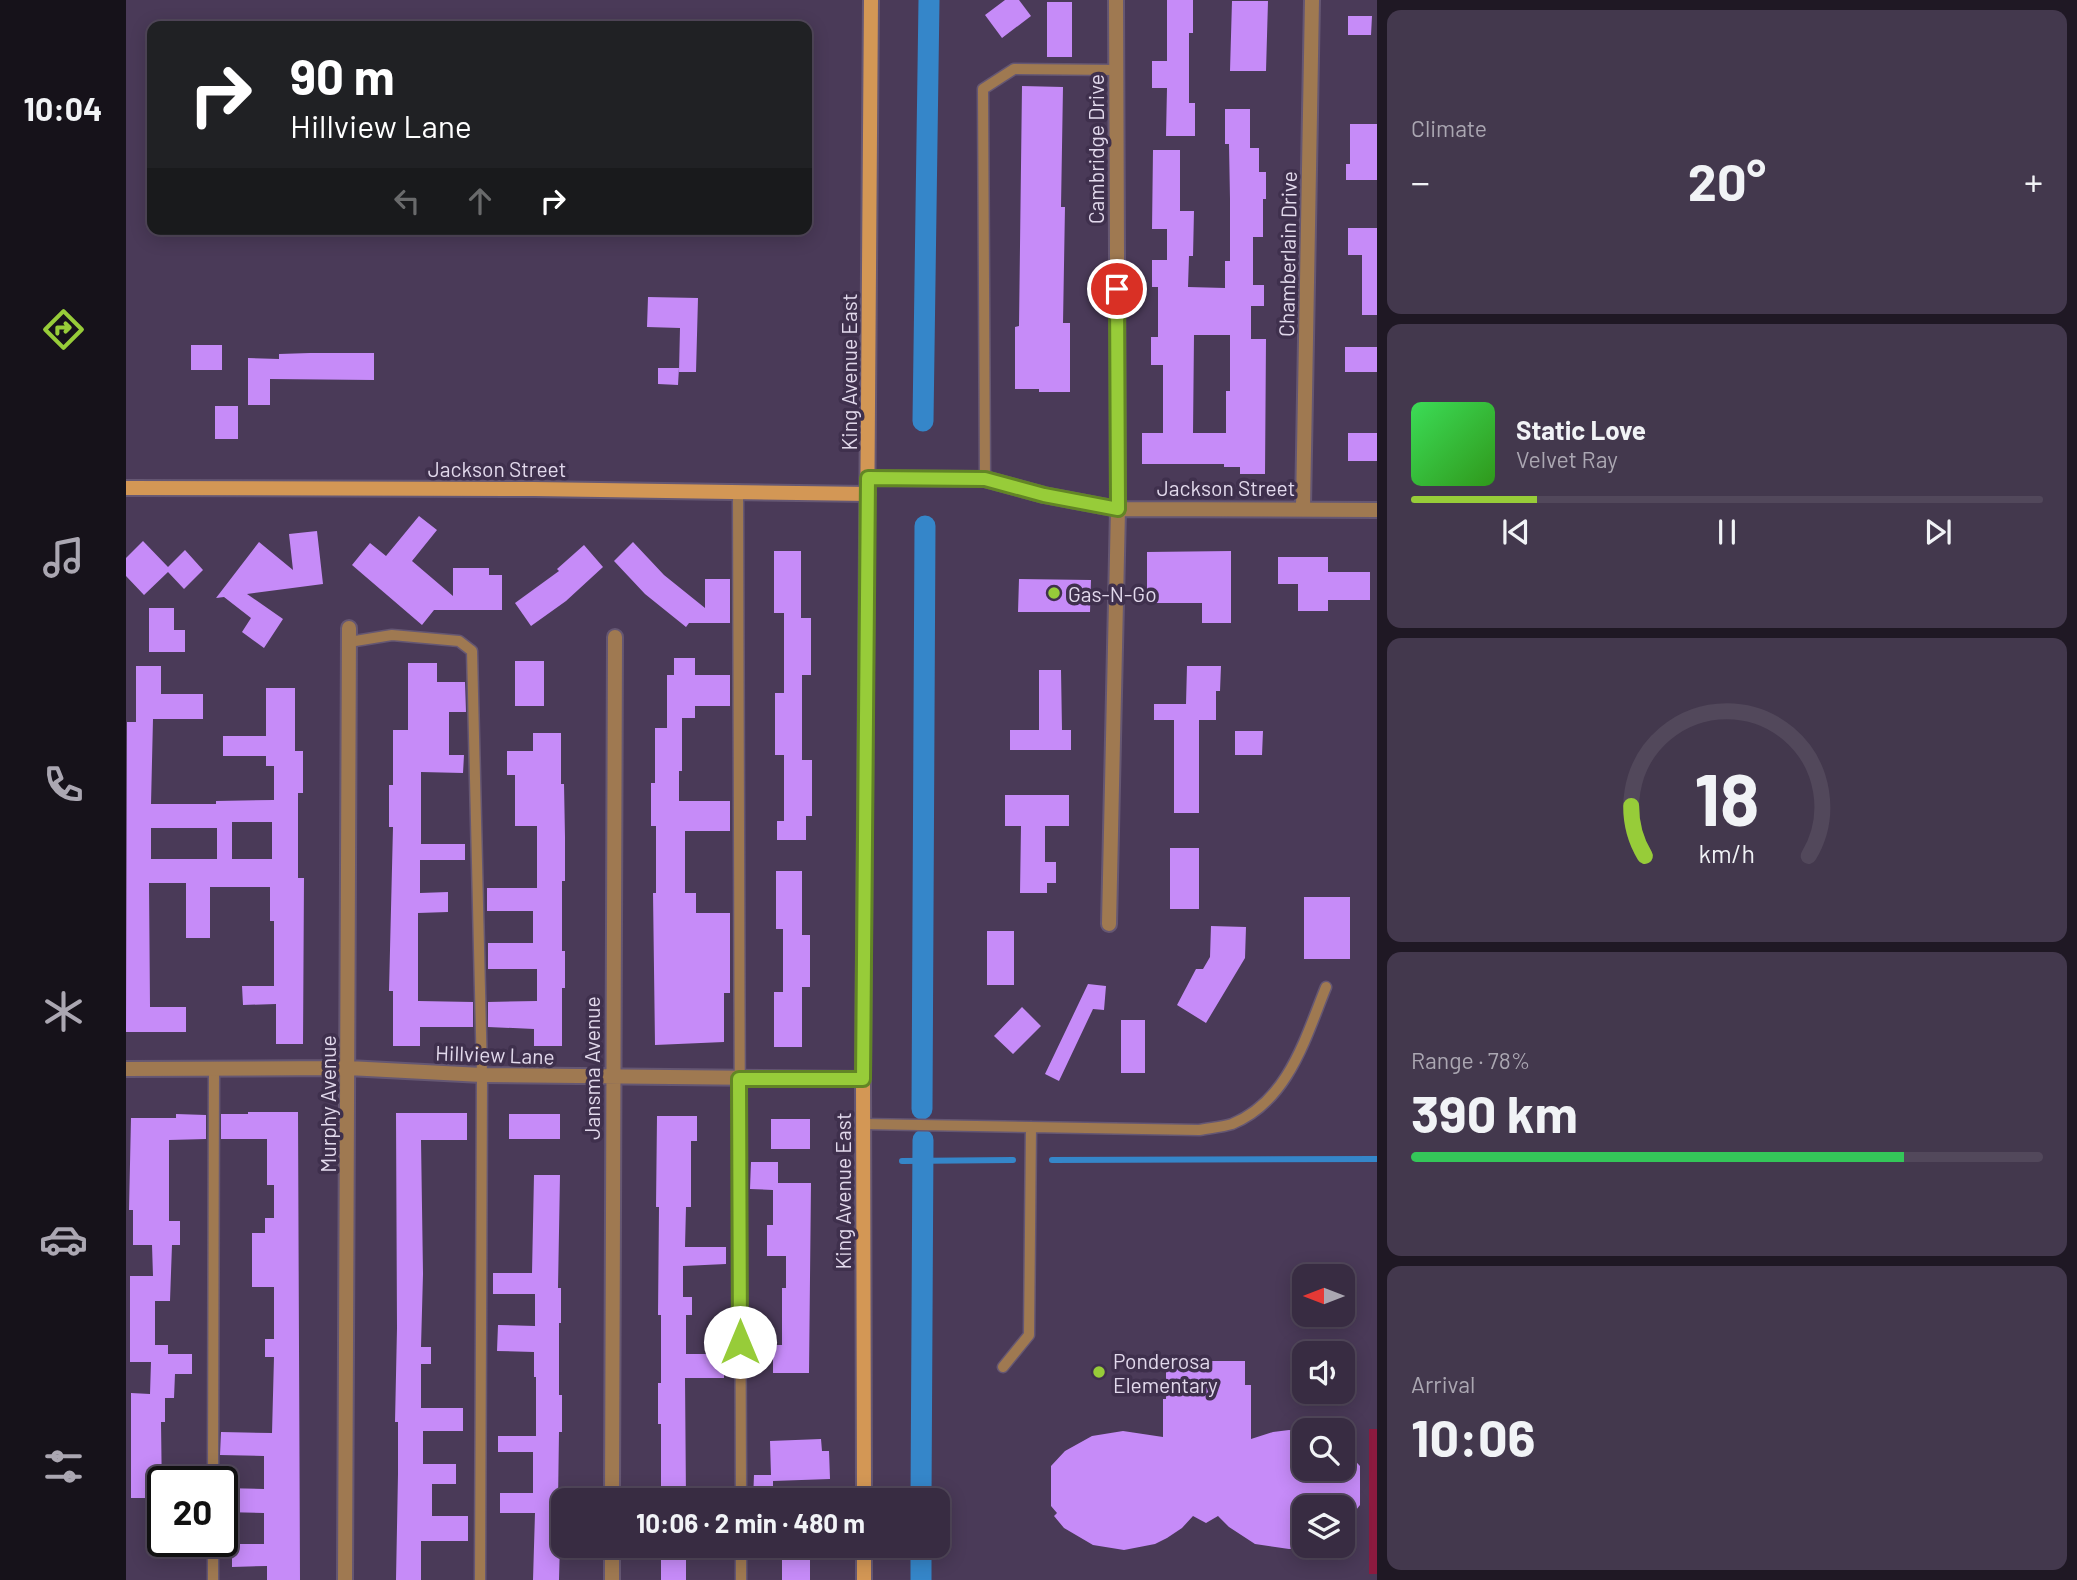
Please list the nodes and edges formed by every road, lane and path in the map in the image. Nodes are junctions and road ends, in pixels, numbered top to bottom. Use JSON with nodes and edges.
{"nodes":[{"id":1,"x":871,"y":0,"type":"edge"},
{"id":2,"x":1116,"y":0,"type":"edge"},
{"id":3,"x":1312,"y":0,"type":"edge"},
{"id":4,"x":1116,"y":70,"type":"junction"},
{"id":5,"x":868,"y":478,"type":"junction"},
{"id":6,"x":985,"y":479,"type":"junction"},
{"id":7,"x":126,"y":488,"type":"edge"},
{"id":8,"x":738,"y":492,"type":"junction"},
{"id":9,"x":868,"y":494,"type":"junction"},
{"id":10,"x":1303,"y":508,"type":"junction"},
{"id":11,"x":1118,"y":509,"type":"junction"},
{"id":12,"x":1377,"y":510,"type":"edge"},
{"id":13,"x":349,"y":635,"type":"joint"},
{"id":14,"x":615,"y":637,"type":"dead end"},
{"id":15,"x":1109,"y":924,"type":"dead end"},
{"id":16,"x":1326,"y":987,"type":"dead end"},
{"id":17,"x":214,"y":1068,"type":"junction"},
{"id":18,"x":348,"y":1068,"type":"junction"},
{"id":19,"x":126,"y":1069,"type":"edge"},
{"id":20,"x":482,"y":1076,"type":"junction"},
{"id":21,"x":612,"y":1078,"type":"junction"},
{"id":22,"x":739,"y":1079,"type":"junction"},
{"id":23,"x":863,"y":1079,"type":"junction"},
{"id":24,"x":863,"y":1124,"type":"junction"},
{"id":25,"x":1031,"y":1127,"type":"junction"},
{"id":26,"x":1003,"y":1367,"type":"dead end"},
{"id":27,"x":213,"y":1466,"type":"edge"},
{"id":28,"x":612,"y":1488,"type":"edge"},
{"id":29,"x":741,"y":1488,"type":"edge"},
{"id":30,"x":864,"y":1488,"type":"edge"},
{"id":31,"x":213,"y":1557,"type":"edge"},
{"id":32,"x":612,"y":1558,"type":"edge"},
{"id":33,"x":741,"y":1558,"type":"edge"},
{"id":34,"x":864,"y":1558,"type":"edge"},
{"id":35,"x":213,"y":1580,"type":"edge"},
{"id":36,"x":345,"y":1580,"type":"edge"},
{"id":37,"x":480,"y":1580,"type":"edge"},
{"id":38,"x":612,"y":1580,"type":"edge"},
{"id":39,"x":741,"y":1580,"type":"edge"},
{"id":40,"x":864,"y":1580,"type":"edge"}],
"edges":[{"from":1,"to":5,"type":"main road","name":"King Avenue East"},
{"from":2,"to":4,"type":"street","name":"Cambridge Drive"},
{"from":3,"to":10,"type":"street","name":"Chamberlain Drive"},
{"from":4,"to":6,"type":"lane"},
{"from":4,"to":11,"type":"street","name":"Cambridge Drive"},
{"from":5,"to":6,"type":"street","name":"Jackson Street"},
{"from":5,"to":9,"type":"main road","name":"King Avenue East"},
{"from":6,"to":11,"type":"street","name":"Jackson Street"},
{"from":7,"to":8,"type":"main road","name":"Jackson Street"},
{"from":8,"to":9,"type":"main road","name":"Jackson Street"},
{"from":8,"to":22,"type":"lane"},
{"from":9,"to":23,"type":"main road","name":"King Avenue East"},
{"from":10,"to":11,"type":"street","name":"Jackson Street"},
{"from":10,"to":12,"type":"street","name":"Jackson Street"},
{"from":11,"to":15,"type":"street","name":"Cambridge Drive"},
{"from":13,"to":18,"type":"street","name":"Murphy Avenue"},
{"from":13,"to":20,"type":"lane"},
{"from":14,"to":21,"type":"street","name":"Jansma Avenue"},
{"from":16,"to":25,"type":"lane"},
{"from":17,"to":18,"type":"street","name":"Hillview Lane"},
{"from":17,"to":19,"type":"street","name":"Hillview Lane"},
{"from":17,"to":27,"type":"lane"},
{"from":18,"to":20,"type":"street","name":"Hillview Lane"},
{"from":18,"to":36,"type":"street","name":"Murphy Avenue"},
{"from":20,"to":21,"type":"street","name":"Hillview Lane"},
{"from":20,"to":37,"type":"lane"},
{"from":21,"to":22,"type":"street","name":"Hillview Lane"},
{"from":21,"to":28,"type":"street","name":"Jansma Avenue"},
{"from":22,"to":23,"type":"street","name":"Hillview Lane"},
{"from":22,"to":29,"type":"lane"},
{"from":23,"to":24,"type":"main road","name":"King Avenue East"},
{"from":24,"to":25,"type":"lane"},
{"from":24,"to":30,"type":"main road","name":"King Avenue East"},
{"from":25,"to":26,"type":"lane"},
{"from":31,"to":35,"type":"lane"},
{"from":32,"to":38,"type":"street"},
{"from":33,"to":39,"type":"lane"},
{"from":34,"to":40,"type":"main road"}]}
